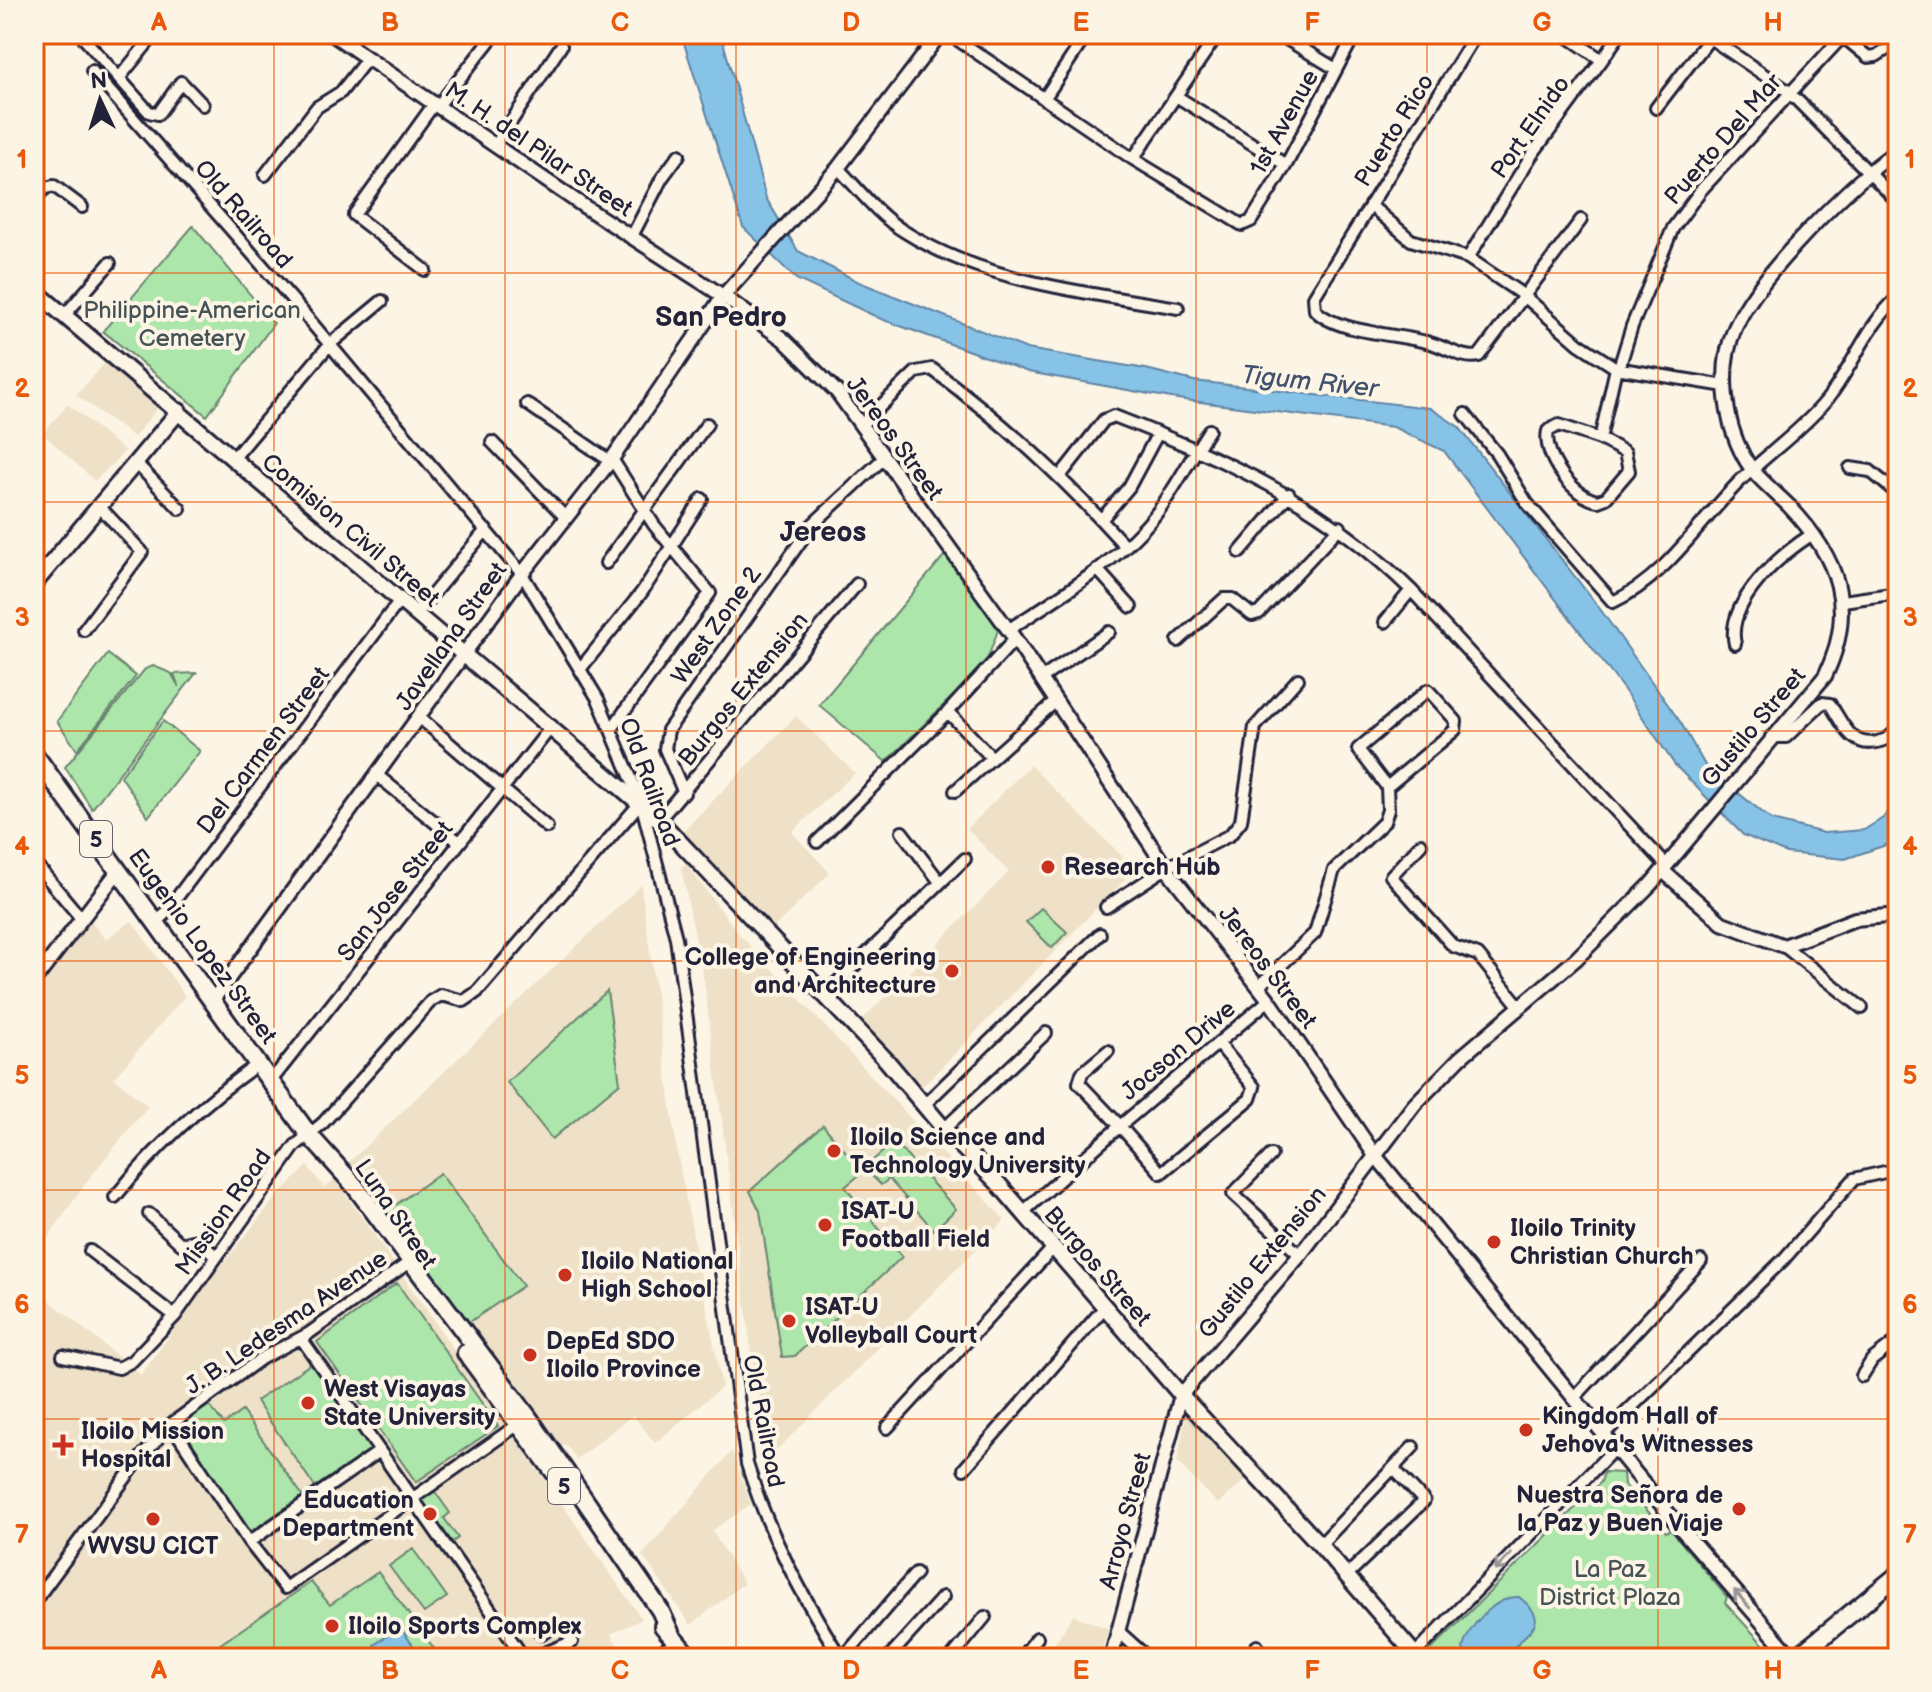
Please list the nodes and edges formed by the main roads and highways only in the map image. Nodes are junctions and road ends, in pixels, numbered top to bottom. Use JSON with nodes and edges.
{"nodes":[{"id":1,"x":34,"y":290,"type":"edge"},
{"id":2,"x":179,"y":411,"type":"junction"},
{"id":3,"x":34,"y":584,"type":"edge"},
{"id":4,"x":34,"y":754,"type":"edge"},
{"id":5,"x":641,"y":802,"type":"joint"},
{"id":6,"x":334,"y":1165,"type":"joint"},
{"id":7,"x":1898,"y":1575,"type":"edge"},
{"id":8,"x":1417,"y":1656,"type":"edge"},
{"id":9,"x":690,"y":1658,"type":"edge"},
{"id":10,"x":1794,"y":1658,"type":"edge"}],
"edges":[{"from":1,"to":2,"type":"main road","name":"Comision Civil Street"},
{"from":2,"to":3,"type":"main road"},
{"from":2,"to":5,"type":"main road","name":"Comision Civil Street"},
{"from":4,"to":6,"type":"main road","name":"Eugenio Lopez Street","number":"5"},
{"from":5,"to":8,"type":"main road","name":"Burgos Street"},
{"from":6,"to":9,"type":"main road","name":"Luna Street","number":"5"},
{"from":7,"to":10,"type":"main road"}]}
